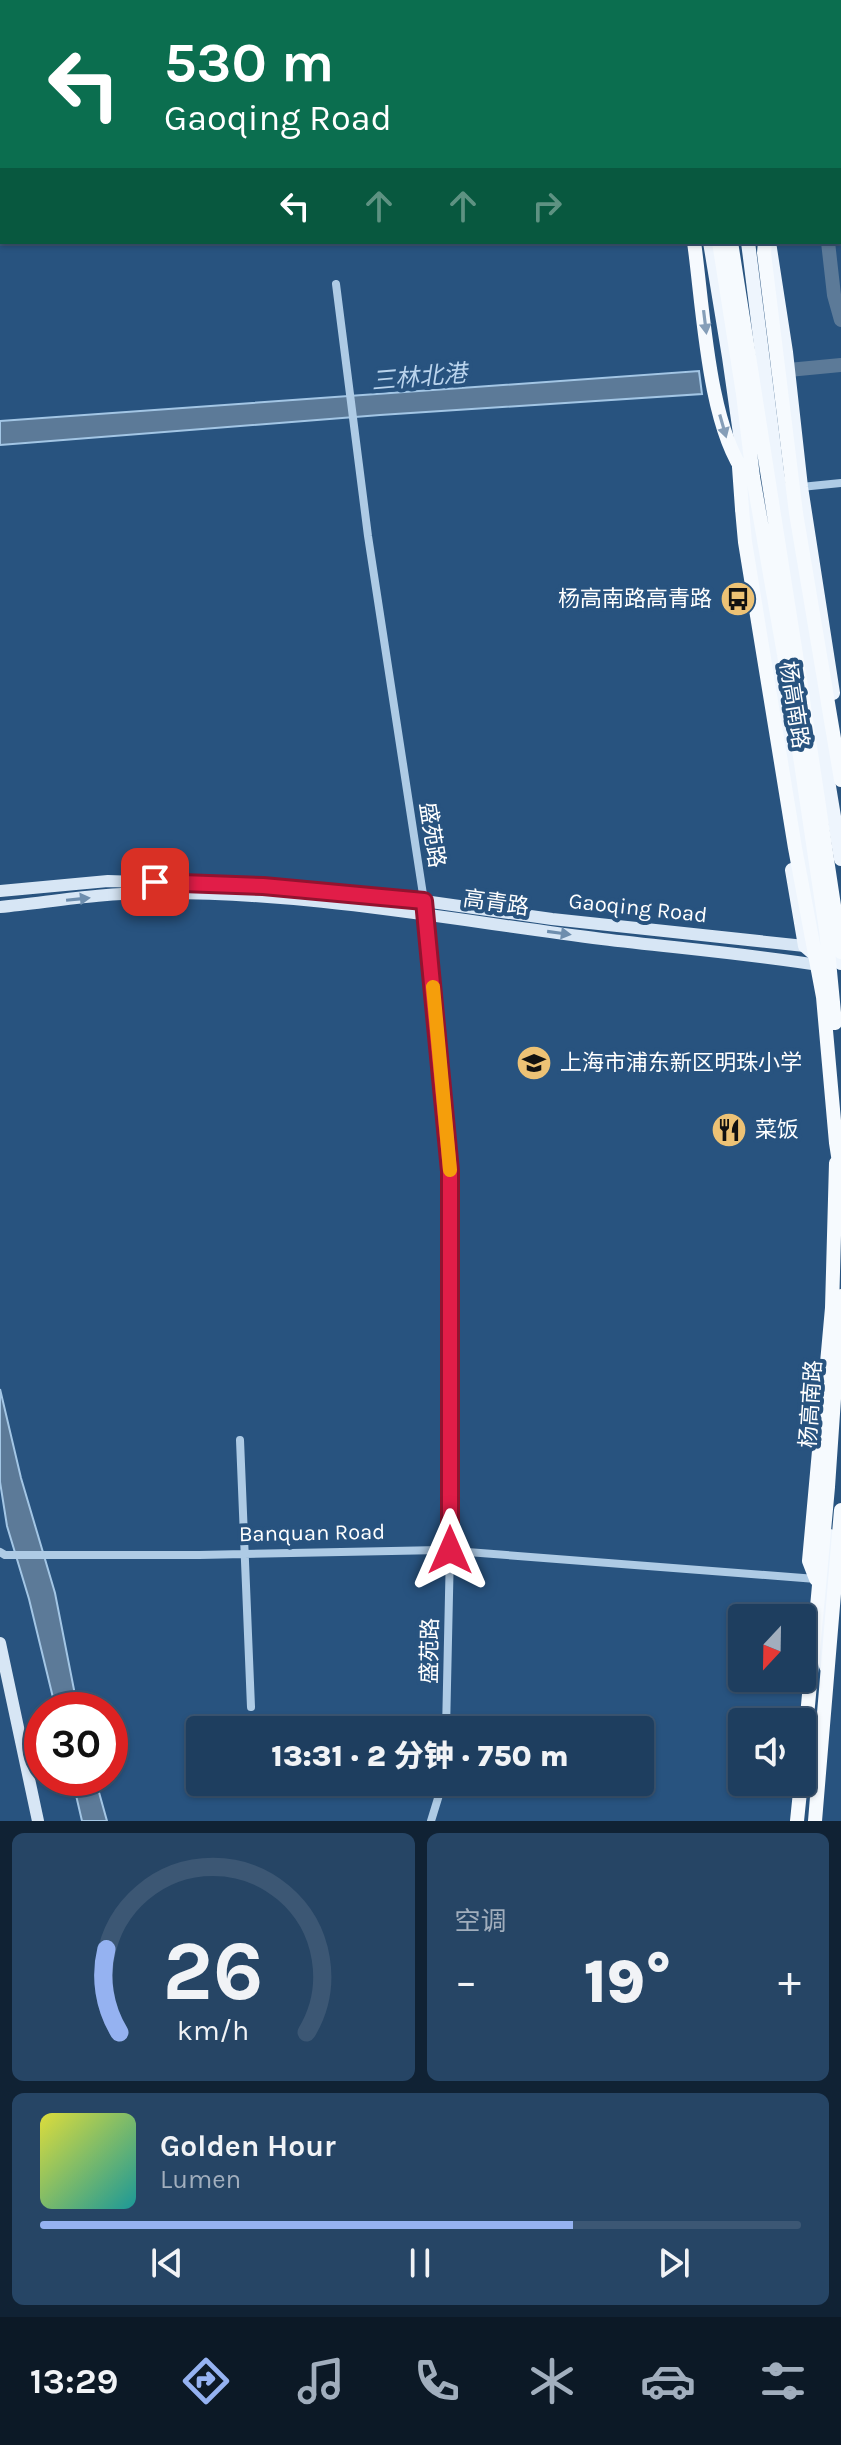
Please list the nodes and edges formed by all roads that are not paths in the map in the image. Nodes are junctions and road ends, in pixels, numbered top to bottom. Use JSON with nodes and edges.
{"nodes":[{"id":1,"x":694,"y":244,"type":"edge"},
{"id":2,"x":702,"y":244,"type":"edge"},
{"id":3,"x":711,"y":244,"type":"edge"},
{"id":4,"x":720,"y":244,"type":"edge"},
{"id":5,"x":731,"y":244,"type":"edge"},
{"id":6,"x":740,"y":244,"type":"edge"},
{"id":7,"x":748,"y":244,"type":"edge"},
{"id":8,"x":765,"y":245,"type":"edge"},
{"id":9,"x":731,"y":280,"type":"junction"},
{"id":10,"x":336,"y":284,"type":"dead end"},
{"id":11,"x":724,"y":322,"type":"junction"},
{"id":12,"x":744,"y":355,"type":"junction"},
{"id":13,"x":762,"y":393,"type":"junction"},
{"id":14,"x":794,"y":418,"type":"junction"},
{"id":15,"x":778,"y":459,"type":"junction"},
{"id":16,"x":739,"y":466,"type":"junction"},
{"id":17,"x":841,"y":483,"type":"edge"},
{"id":18,"x":801,"y":487,"type":"junction"},
{"id":19,"x":759,"y":515,"type":"junction"},
{"id":20,"x":754,"y":543,"type":"junction"},
{"id":21,"x":794,"y":681,"type":"junction"},
{"id":22,"x":841,"y":743,"type":"edge"},
{"id":23,"x":841,"y":780,"type":"edge"},
{"id":24,"x":841,"y":859,"type":"edge"},
{"id":25,"x":0,"y":891,"type":"edge"},
{"id":26,"x":0,"y":907,"type":"edge"},
{"id":27,"x":425,"y":908,"type":"junction"},
{"id":28,"x":813,"y":947,"type":"junction"},
{"id":29,"x":841,"y":952,"type":"edge"},
{"id":30,"x":838,"y":966,"type":"edge"},
{"id":31,"x":841,"y":1101,"type":"edge"},
{"id":32,"x":836,"y":1143,"type":"junction"},
{"id":33,"x":841,"y":1175,"type":"edge"},
{"id":34,"x":841,"y":1296,"type":"edge"},
{"id":35,"x":240,"y":1440,"type":"dead end"},
{"id":36,"x":841,"y":1510,"type":"edge"},
{"id":37,"x":841,"y":1543,"type":"edge"},
{"id":38,"x":450,"y":1550,"type":"junction"},
{"id":39,"x":0,"y":1552,"type":"edge"},
{"id":40,"x":246,"y":1552,"type":"junction"},
{"id":41,"x":831,"y":1580,"type":"edge"},
{"id":42,"x":0,"y":1643,"type":"edge"},
{"id":43,"x":251,"y":1707,"type":"dead end"},
{"id":44,"x":806,"y":1708,"type":"edge"},
{"id":45,"x":808,"y":1708,"type":"edge"},
{"id":46,"x":446,"y":1716,"type":"edge"},
{"id":47,"x":439,"y":1796,"type":"edge"},
{"id":48,"x":798,"y":1796,"type":"edge"},
{"id":49,"x":38,"y":1821,"type":"edge"},
{"id":50,"x":431,"y":1821,"type":"edge"},
{"id":51,"x":795,"y":1821,"type":"edge"},
{"id":52,"x":816,"y":1821,"type":"edge"}],
"edges":[{"from":1,"to":16,"type":"highway","one_way":true},
{"from":2,"to":11,"type":"main road"},
{"from":3,"to":9,"type":"main road","name":"杨高南路"},
{"from":4,"to":9,"type":"highway","name":"杨高南路"},
{"from":5,"to":9,"type":"highway","name":"杨高南路"},
{"from":6,"to":9,"type":"main road","name":"杨高南路"},
{"from":7,"to":12,"type":"main road"},
{"from":8,"to":13,"type":"highway"},
{"from":8,"to":13,"type":"main road"},
{"from":9,"to":11,"type":"main road","name":"杨高南路"},
{"from":9,"to":12,"type":"highway","name":"杨高南路"},
{"from":9,"to":12,"type":"highway","name":"杨高南路"},
{"from":10,"to":27,"type":"street","name":"盛苑路"},
{"from":11,"to":12,"type":"main road","name":"杨高南路"},
{"from":12,"to":13,"type":"highway","name":"杨高南路"},
{"from":12,"to":13,"type":"main road","name":"杨高南路"},
{"from":13,"to":14,"type":"main road"},
{"from":13,"to":15,"type":"highway","name":"杨高南路"},
{"from":13,"to":15,"type":"highway"},
{"from":13,"to":16,"type":"main road","name":"杨高南路"},
{"from":13,"to":19,"type":"highway","name":"杨高南路"},
{"from":14,"to":15,"type":"main road","name":"杨高南路"},
{"from":14,"to":18,"type":"main road","name":"杨高南路"},
{"from":15,"to":21,"type":"highway","name":"杨高南路"},
{"from":15,"to":23,"type":"highway","name":"杨高南路"},
{"from":15,"to":24,"type":"main road"},
{"from":16,"to":20,"type":"main road","name":"杨高南路"},
{"from":16,"to":32,"type":"highway","name":"杨高南路","bridge":true},
{"from":17,"to":18,"type":"street"},
{"from":18,"to":22,"type":"main road","name":"杨高南路"},
{"from":19,"to":20,"type":"main road","name":"杨高南路"},
{"from":19,"to":21,"type":"highway","name":"杨高南路"},
{"from":20,"to":28,"type":"main road","name":"杨高南路"},
{"from":20,"to":28,"type":"main road"},
{"from":21,"to":29,"type":"highway","name":"杨高南路","bridge":true},
{"from":21,"to":31,"type":"highway","name":"杨高南路","bridge":true},
{"from":25,"to":27,"type":"main road","name":"Gaoqing Road"},
{"from":26,"to":27,"type":"main road","name":"高青路","one_way":true},
{"from":27,"to":28,"type":"main road","name":"Gaoqing Road"},
{"from":27,"to":30,"type":"main road","name":"高青路","one_way":true},
{"from":27,"to":38,"type":"street","name":"盛苑路"},
{"from":28,"to":29,"type":"main road","name":"Gaoqing Road"},
{"from":28,"to":30,"type":"main road"},
{"from":30,"to":41,"type":"main road"},
{"from":32,"to":33,"type":"highway","name":"杨高南路","bridge":true},
{"from":32,"to":41,"type":"highway","bridge":true},
{"from":34,"to":45,"type":"highway","name":"杨高南路","bridge":true},
{"from":35,"to":40,"type":"street"},
{"from":36,"to":52,"type":"highway","bridge":true},
{"from":37,"to":41,"type":"main road"},
{"from":38,"to":40,"type":"street","name":"Banquan Road"},
{"from":38,"to":41,"type":"street","name":"Banquan Road"},
{"from":38,"to":46,"type":"street","name":"盛苑路"},
{"from":39,"to":40,"type":"street","name":"Banquan Road"},
{"from":40,"to":43,"type":"street"},
{"from":41,"to":44,"type":"main road"},
{"from":41,"to":52,"type":"main road"},
{"from":42,"to":49,"type":"main road"},
{"from":47,"to":50,"type":"street"},
{"from":48,"to":51,"type":"highway"}]}
